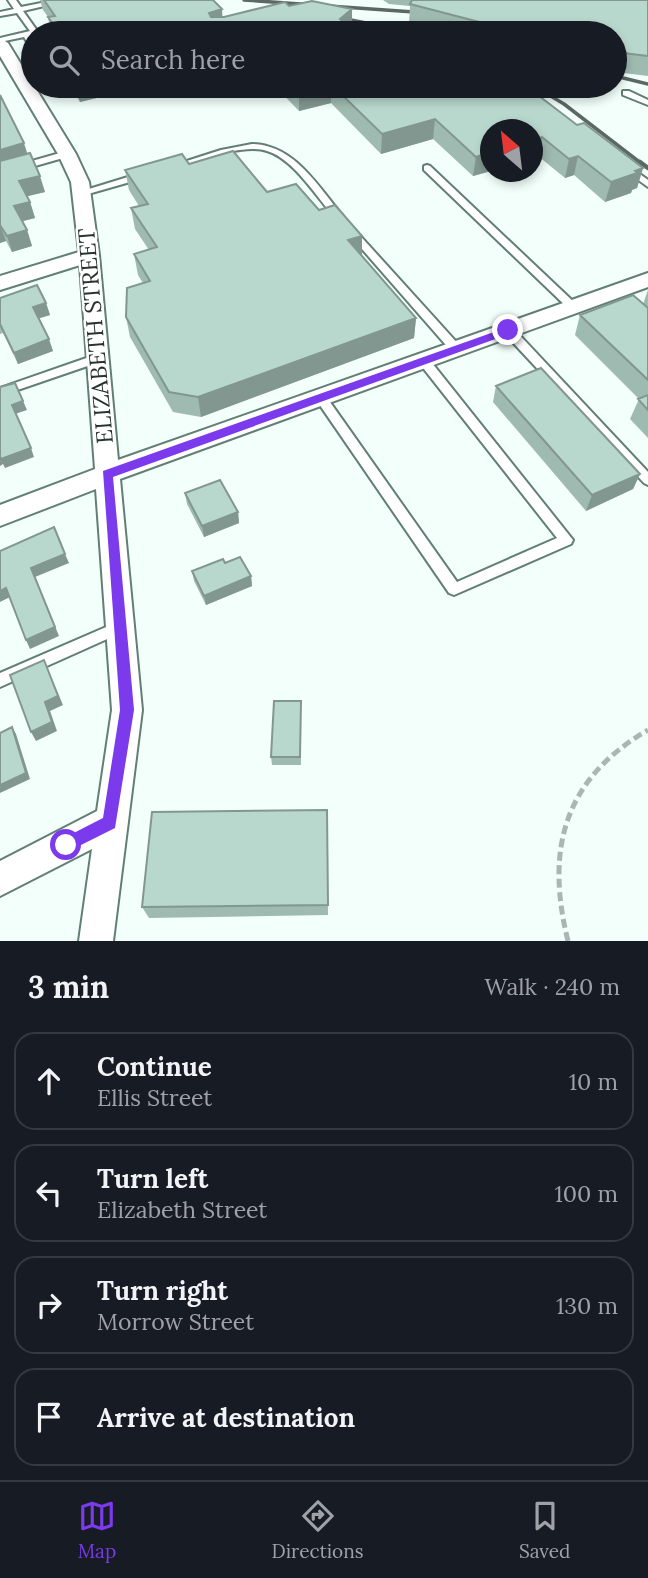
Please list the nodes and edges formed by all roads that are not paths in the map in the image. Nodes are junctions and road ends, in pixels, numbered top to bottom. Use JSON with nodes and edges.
{"nodes":[{"id":1,"x":12,"y":0,"type":"edge"},
{"id":2,"x":66,"y":0,"type":"edge"},
{"id":3,"x":19,"y":10,"type":"junction"},
{"id":4,"x":0,"y":14,"type":"edge"},
{"id":5,"x":26,"y":21,"type":"edge"},
{"id":6,"x":21,"y":35,"type":"edge"},
{"id":7,"x":0,"y":41,"type":"edge"},
{"id":8,"x":18,"y":75,"type":"edge"},
{"id":9,"x":627,"y":93,"type":"edge"},
{"id":10,"x":32,"y":98,"type":"edge"},
{"id":11,"x":648,"y":103,"type":"edge"},
{"id":12,"x":67,"y":154,"type":"junction"},
{"id":13,"x":618,"y":161,"type":"edge"},
{"id":14,"x":427,"y":168,"type":"dead end"},
{"id":15,"x":164,"y":169,"type":"edge"},
{"id":16,"x":0,"y":173,"type":"edge"},
{"id":17,"x":151,"y":173,"type":"edge"},
{"id":18,"x":648,"y":184,"type":"edge"},
{"id":19,"x":81,"y":193,"type":"junction"},
{"id":20,"x":89,"y":255,"type":"junction"},
{"id":21,"x":648,"y":280,"type":"edge"},
{"id":22,"x":0,"y":283,"type":"edge"},
{"id":23,"x":573,"y":307,"type":"junction"},
{"id":24,"x":508,"y":330,"type":"junction"},
{"id":25,"x":456,"y":349,"type":"junction"},
{"id":26,"x":97,"y":358,"type":"junction"},
{"id":27,"x":424,"y":361,"type":"junction"},
{"id":28,"x":0,"y":392,"type":"edge"},
{"id":29,"x":321,"y":398,"type":"junction"},
{"id":30,"x":107,"y":474,"type":"junction"},
{"id":31,"x":648,"y":480,"type":"edge"},
{"id":32,"x":0,"y":516,"type":"edge"},
{"id":33,"x":120,"y":627,"type":"junction"},
{"id":34,"x":0,"y":680,"type":"edge"},
{"id":35,"x":110,"y":822,"type":"junction"},
{"id":36,"x":0,"y":879,"type":"edge"},
{"id":37,"x":96,"y":941,"type":"edge"}],
"edges":[{"from":1,"to":3,"type":"lane"},
{"from":2,"to":3,"type":"lane"},
{"from":3,"to":4,"type":"lane"},
{"from":3,"to":5,"type":"lane"},
{"from":6,"to":7,"type":"lane"},
{"from":7,"to":8,"type":"street","name":"ELIZABETH STREET"},
{"from":9,"to":11,"type":"lane"},
{"from":10,"to":12,"type":"street","name":"ELIZABETH STREET"},
{"from":12,"to":16,"type":"lane"},
{"from":12,"to":19,"type":"street","name":"ELIZABETH STREET"},
{"from":13,"to":18,"type":"lane"},
{"from":14,"to":23,"type":"lane"},
{"from":15,"to":25,"type":"lane"},
{"from":17,"to":19,"type":"lane"},
{"from":19,"to":20,"type":"street","name":"ELIZABETH STREET"},
{"from":20,"to":22,"type":"street"},
{"from":20,"to":26,"type":"street","name":"ELIZABETH STREET"},
{"from":21,"to":23,"type":"street"},
{"from":23,"to":24,"type":"street"},
{"from":24,"to":25,"type":"street"},
{"from":24,"to":31,"type":"lane"},
{"from":25,"to":27,"type":"street"},
{"from":26,"to":28,"type":"lane"},
{"from":26,"to":30,"type":"street","name":"ELIZABETH STREET"},
{"from":27,"to":29,"type":"street"},
{"from":27,"to":29,"type":"lane"},
{"from":29,"to":30,"type":"street"},
{"from":30,"to":32,"type":"street"},
{"from":30,"to":33,"type":"street","name":"ELIZABETH STREET"},
{"from":33,"to":34,"type":"lane"},
{"from":33,"to":35,"type":"street","name":"ELIZABETH STREET"},
{"from":35,"to":36,"type":"street"},
{"from":35,"to":37,"type":"street","name":"ELIZABETH STREET"}]}
